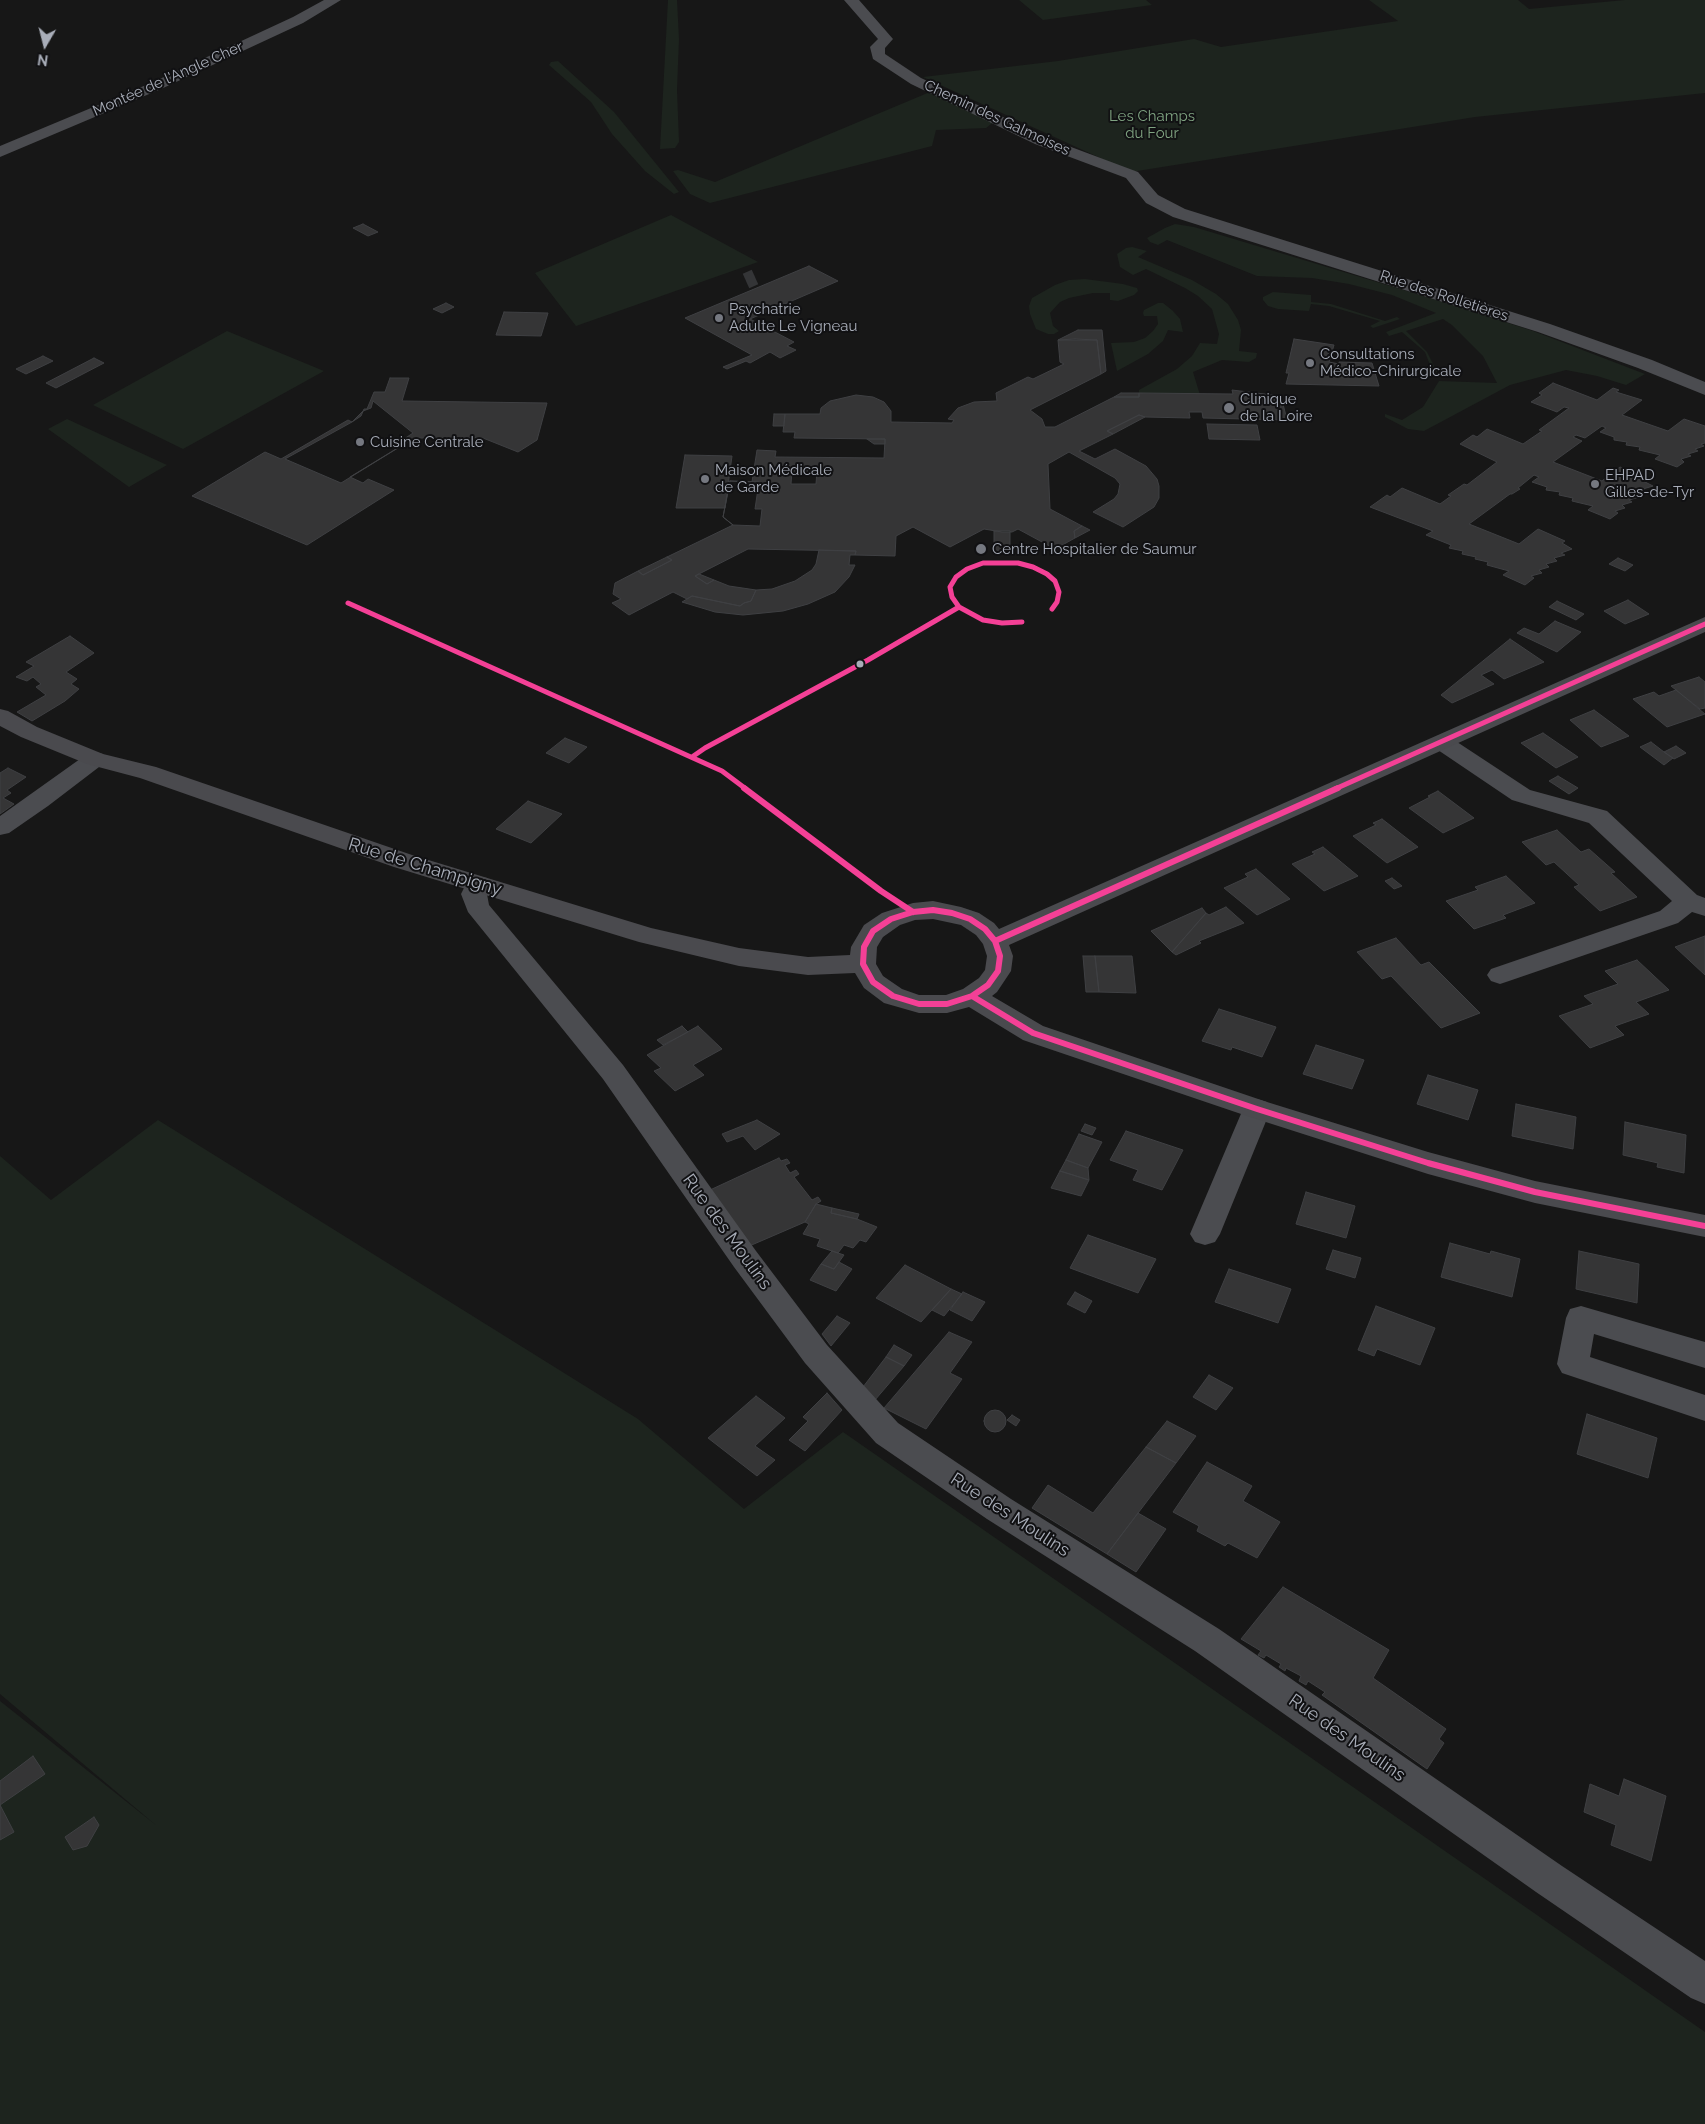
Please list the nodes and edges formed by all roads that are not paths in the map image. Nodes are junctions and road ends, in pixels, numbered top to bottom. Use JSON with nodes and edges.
{"nodes":[{"id":1,"x":334,"y":0,"type":"edge"},
{"id":2,"x":851,"y":0,"type":"edge"},
{"id":3,"x":0,"y":152,"type":"edge"},
{"id":4,"x":1179,"y":213,"type":"joint"},
{"id":5,"x":1705,"y":389,"type":"edge"},
{"id":6,"x":1705,"y":624,"type":"edge"},
{"id":7,"x":0,"y":716,"type":"edge"},
{"id":8,"x":1443,"y":743,"type":"junction"},
{"id":9,"x":95,"y":759,"type":"junction"},
{"id":10,"x":0,"y":827,"type":"edge"},
{"id":11,"x":478,"y":884,"type":"junction"},
{"id":12,"x":1696,"y":904,"type":"edge"},
{"id":13,"x":995,"y":941,"type":"junction"},
{"id":14,"x":863,"y":964,"type":"junction"},
{"id":15,"x":1500,"y":975,"type":"dead end"},
{"id":16,"x":972,"y":996,"type":"junction"},
{"id":17,"x":1257,"y":1109,"type":"junction"},
{"id":18,"x":1705,"y":1226,"type":"edge"},
{"id":19,"x":1205,"y":1234,"type":"dead end"},
{"id":20,"x":1705,"y":1355,"type":"edge"},
{"id":21,"x":1705,"y":1408,"type":"edge"},
{"id":22,"x":1705,"y":1984,"type":"edge"}],
"edges":[{"from":1,"to":3,"type":"street","name":"Montée de l'Angle Cher"},
{"from":2,"to":4,"type":"street","name":"Chemin des Galmoises"},
{"from":4,"to":5,"type":"street","name":"Rue des Rolletières"},
{"from":6,"to":8,"type":"street"},
{"from":7,"to":9,"type":"street","name":"Rue de Champigny"},
{"from":8,"to":12,"type":"street"},
{"from":8,"to":13,"type":"street"},
{"from":9,"to":10,"type":"street"},
{"from":9,"to":11,"type":"street","name":"Rue de Champigny"},
{"from":11,"to":14,"type":"street","name":"Rue de Champigny"},
{"from":11,"to":22,"type":"street","name":"Rue des Moulins"},
{"from":12,"to":15,"type":"street"},
{"from":13,"to":14,"type":"street"},
{"from":13,"to":16,"type":"street"},
{"from":14,"to":16,"type":"street"},
{"from":16,"to":17,"type":"street"},
{"from":17,"to":18,"type":"street"},
{"from":17,"to":19,"type":"street"},
{"from":20,"to":21,"type":"street"}]}
